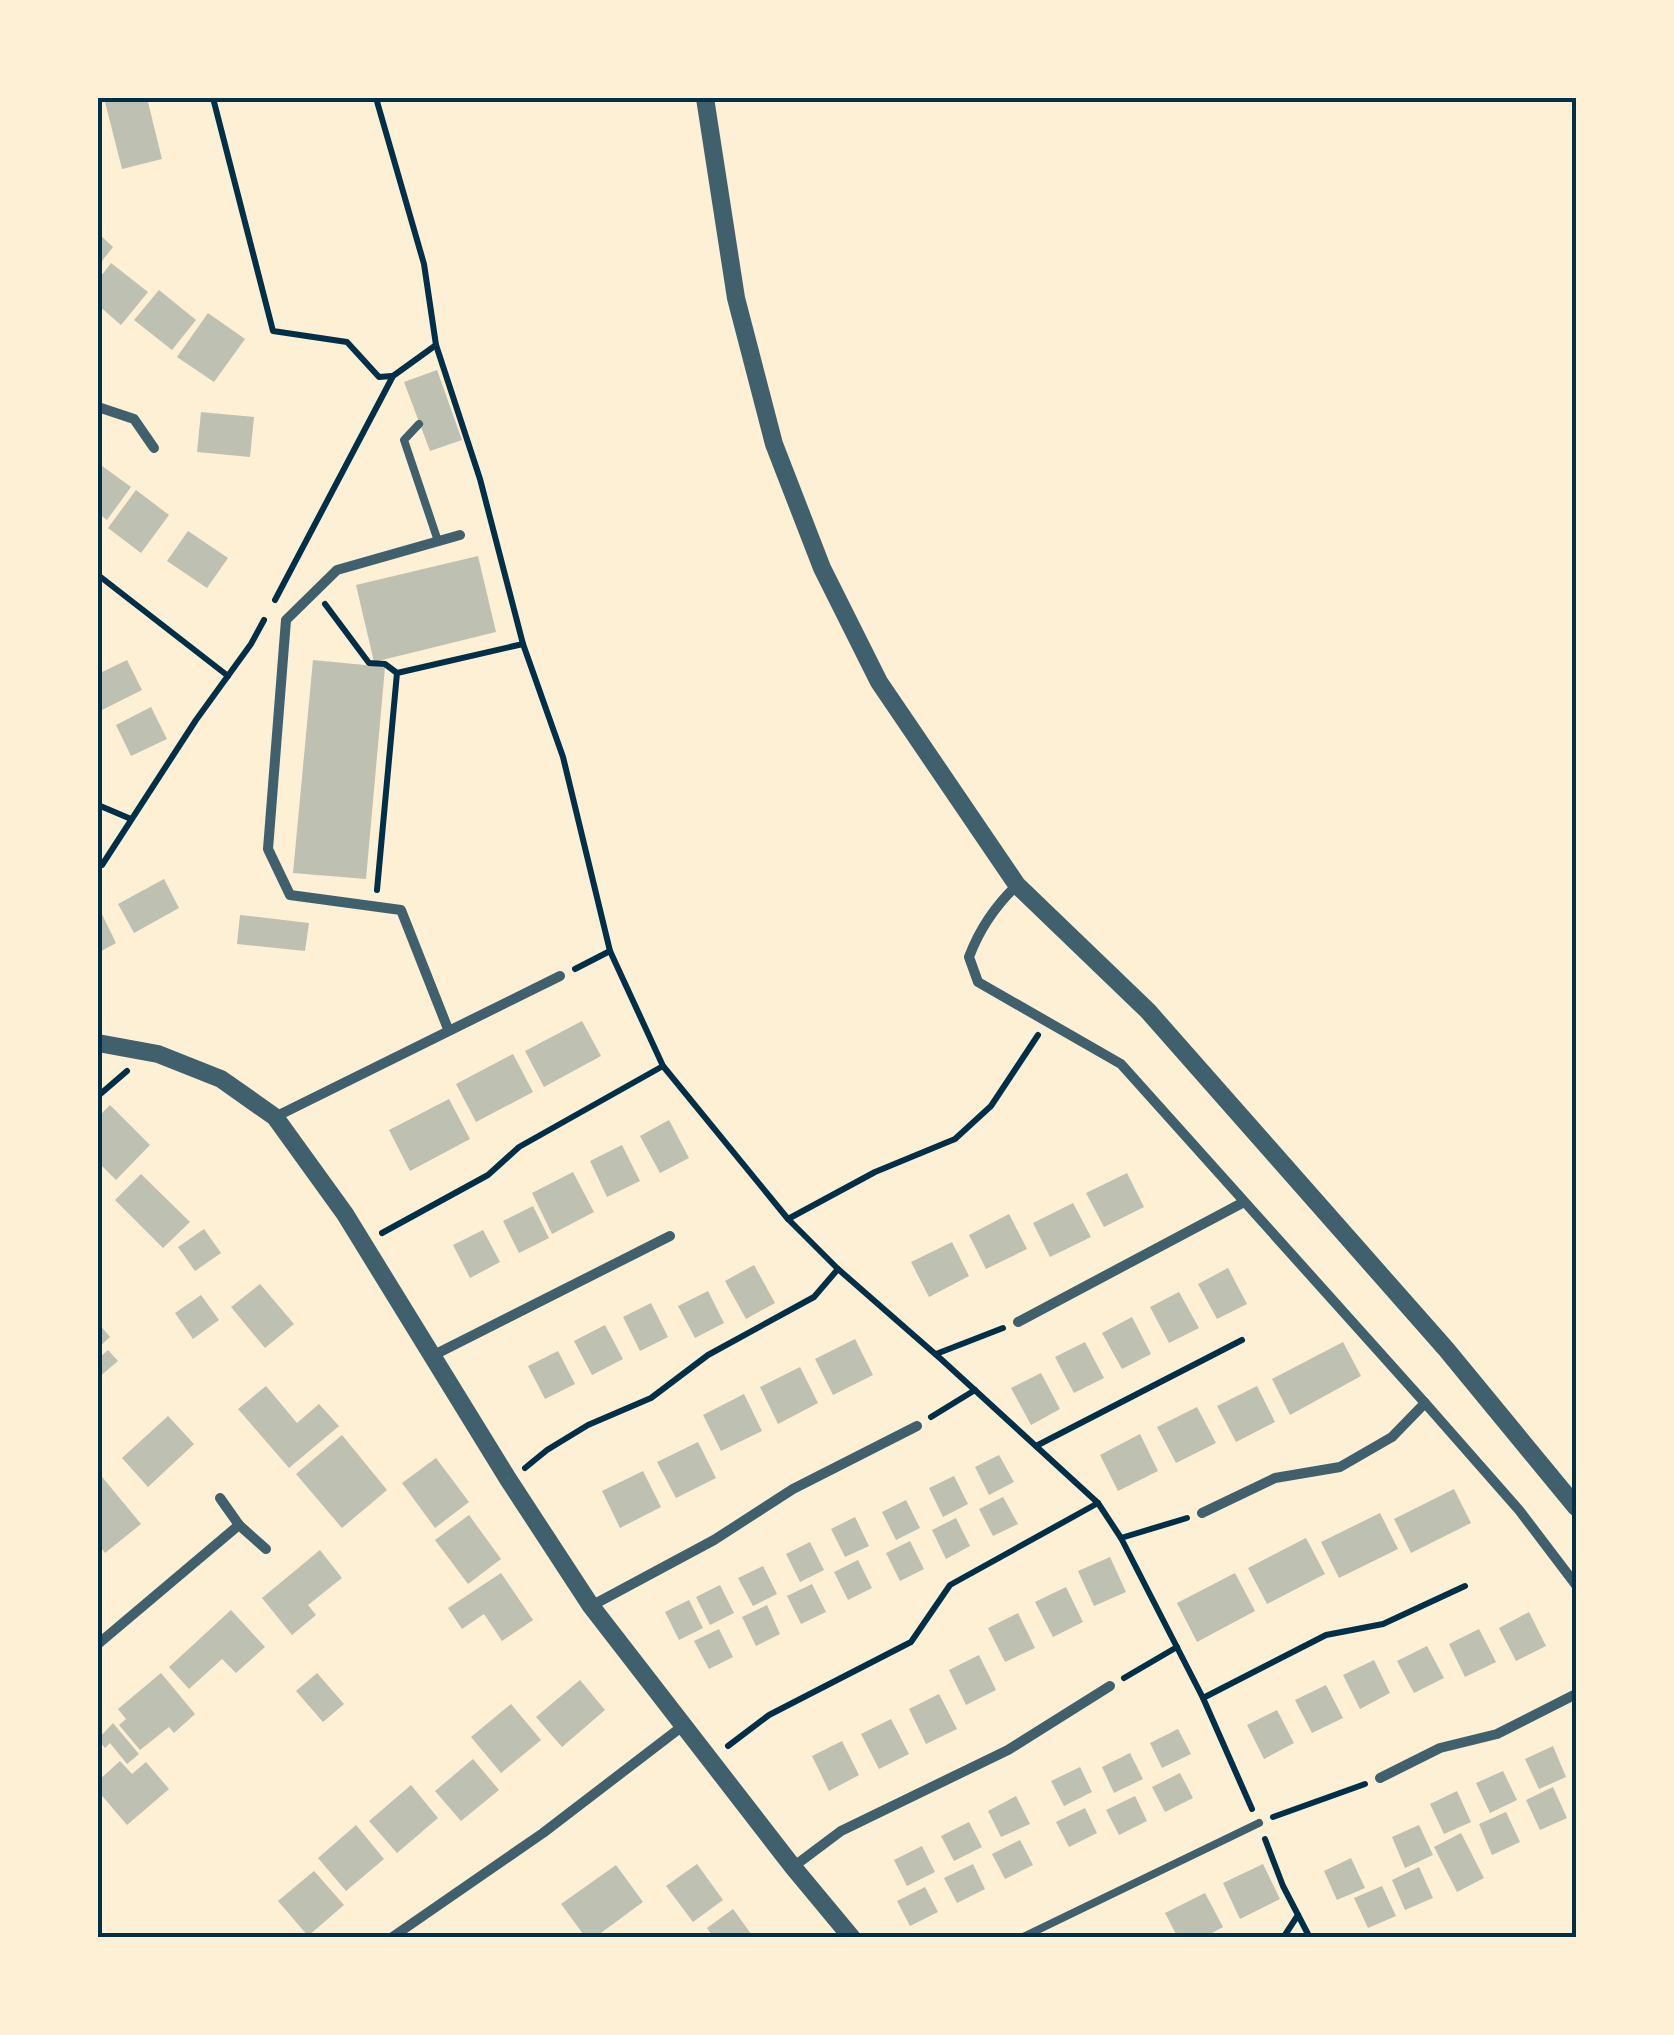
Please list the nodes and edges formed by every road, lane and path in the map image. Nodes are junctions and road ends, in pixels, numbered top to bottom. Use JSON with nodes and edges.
{"nodes":[{"id":1,"x":214,"y":98,"type":"edge"},
{"id":2,"x":376,"y":98,"type":"edge"},
{"id":3,"x":705,"y":98,"type":"edge"},
{"id":4,"x":436,"y":345,"type":"junction"},
{"id":5,"x":393,"y":376,"type":"junction"},
{"id":6,"x":98,"y":407,"type":"edge"},
{"id":7,"x":419,"y":424,"type":"dead end"},
{"id":8,"x":154,"y":448,"type":"dead end"},
{"id":9,"x":460,"y":535,"type":"dead end"},
{"id":10,"x":438,"y":541,"type":"junction"},
{"id":11,"x":98,"y":575,"type":"edge"},
{"id":12,"x":315,"y":591,"type":"junction"},
{"id":13,"x":523,"y":644,"type":"junction"},
{"id":14,"x":396,"y":672,"type":"junction"},
{"id":15,"x":228,"y":676,"type":"junction"},
{"id":16,"x":98,"y":805,"type":"edge"},
{"id":17,"x":132,"y":819,"type":"junction"},
{"id":18,"x":98,"y":866,"type":"edge"},
{"id":19,"x":1017,"y":885,"type":"junction"},
{"id":20,"x":375,"y":906,"type":"junction"},
{"id":21,"x":610,"y":951,"type":"junction"},
{"id":22,"x":560,"y":976,"type":"joint"},
{"id":23,"x":1046,"y":1021,"type":"junction"},
{"id":24,"x":448,"y":1029,"type":"junction"},
{"id":25,"x":98,"y":1043,"type":"edge"},
{"id":26,"x":663,"y":1066,"type":"junction"},
{"id":27,"x":275,"y":1117,"type":"junction"},
{"id":28,"x":1244,"y":1202,"type":"junction"},
{"id":29,"x":788,"y":1219,"type":"junction"},
{"id":30,"x":670,"y":1236,"type":"dead end"},
{"id":31,"x":363,"y":1243,"type":"junction"},
{"id":32,"x":838,"y":1270,"type":"junction"},
{"id":33,"x":1018,"y":1322,"type":"joint"},
{"id":34,"x":1242,"y":1340,"type":"dead end"},
{"id":35,"x":936,"y":1354,"type":"junction"},
{"id":36,"x":432,"y":1356,"type":"junction"},
{"id":37,"x":975,"y":1390,"type":"junction"},
{"id":38,"x":1426,"y":1402,"type":"junction"},
{"id":39,"x":917,"y":1426,"type":"joint"},
{"id":40,"x":1036,"y":1446,"type":"junction"},
{"id":41,"x":508,"y":1479,"type":"junction"},
{"id":42,"x":220,"y":1498,"type":"dead end"},
{"id":43,"x":1098,"y":1503,"type":"junction"},
{"id":44,"x":1576,"y":1507,"type":"edge"},
{"id":45,"x":1202,"y":1514,"type":"joint"},
{"id":46,"x":239,"y":1525,"type":"junction"},
{"id":47,"x":1121,"y":1538,"type":"junction"},
{"id":48,"x":266,"y":1549,"type":"dead end"},
{"id":49,"x":1576,"y":1585,"type":"edge"},
{"id":50,"x":1465,"y":1586,"type":"dead end"},
{"id":51,"x":591,"y":1606,"type":"junction"},
{"id":52,"x":98,"y":1644,"type":"edge"},
{"id":53,"x":1177,"y":1647,"type":"junction"},
{"id":54,"x":1110,"y":1686,"type":"joint"},
{"id":55,"x":1576,"y":1694,"type":"edge"},
{"id":56,"x":1203,"y":1698,"type":"junction"},
{"id":57,"x":684,"y":1725,"type":"junction"},
{"id":58,"x":708,"y":1758,"type":"junction"},
{"id":59,"x":1380,"y":1778,"type":"joint"},
{"id":60,"x":1259,"y":1823,"type":"junction"},
{"id":61,"x":793,"y":1867,"type":"junction"},
{"id":62,"x":1298,"y":1915,"type":"junction"},
{"id":63,"x":391,"y":1938,"type":"edge"},
{"id":64,"x":852,"y":1938,"type":"edge"},
{"id":65,"x":1021,"y":1938,"type":"edge"},
{"id":66,"x":1284,"y":1938,"type":"edge"},
{"id":67,"x":1310,"y":1938,"type":"edge"}],
"edges":[{"from":1,"to":5,"type":"path"},
{"from":2,"to":4,"type":"path"},
{"from":3,"to":19,"type":"street"},
{"from":4,"to":5,"type":"path"},
{"from":4,"to":13,"type":"path"},
{"from":5,"to":15,"type":"path"},
{"from":6,"to":8,"type":"street"},
{"from":7,"to":10,"type":"lane"},
{"from":9,"to":10,"type":"street"},
{"from":10,"to":12,"type":"street"},
{"from":11,"to":15,"type":"path"},
{"from":12,"to":14,"type":"path"},
{"from":12,"to":20,"type":"street"},
{"from":13,"to":14,"type":"path"},
{"from":13,"to":21,"type":"path"},
{"from":14,"to":20,"type":"path"},
{"from":15,"to":17,"type":"path"},
{"from":16,"to":17,"type":"path"},
{"from":17,"to":18,"type":"path"},
{"from":19,"to":23,"type":"street"},
{"from":19,"to":44,"type":"street"},
{"from":20,"to":24,"type":"street"},
{"from":21,"to":22,"type":"path"},
{"from":21,"to":26,"type":"path"},
{"from":22,"to":24,"type":"street"},
{"from":23,"to":28,"type":"street"},
{"from":23,"to":29,"type":"path"},
{"from":24,"to":27,"type":"street"},
{"from":25,"to":27,"type":"street"},
{"from":26,"to":29,"type":"path"},
{"from":26,"to":31,"type":"path"},
{"from":27,"to":31,"type":"street"},
{"from":28,"to":33,"type":"street"},
{"from":28,"to":38,"type":"street"},
{"from":29,"to":32,"type":"path"},
{"from":30,"to":36,"type":"street"},
{"from":31,"to":36,"type":"street"},
{"from":32,"to":35,"type":"path"},
{"from":32,"to":41,"type":"path"},
{"from":33,"to":35,"type":"path"},
{"from":34,"to":40,"type":"path"},
{"from":35,"to":37,"type":"path"},
{"from":36,"to":41,"type":"street"},
{"from":37,"to":39,"type":"path"},
{"from":37,"to":40,"type":"path"},
{"from":38,"to":45,"type":"street"},
{"from":38,"to":49,"type":"street"},
{"from":39,"to":51,"type":"street"},
{"from":40,"to":43,"type":"path"},
{"from":41,"to":51,"type":"street"},
{"from":42,"to":46,"type":"street"},
{"from":43,"to":47,"type":"path"},
{"from":43,"to":58,"type":"path"},
{"from":45,"to":47,"type":"path"},
{"from":46,"to":48,"type":"street"},
{"from":46,"to":52,"type":"street"},
{"from":47,"to":53,"type":"path"},
{"from":50,"to":56,"type":"path"},
{"from":51,"to":57,"type":"street"},
{"from":53,"to":54,"type":"path"},
{"from":53,"to":56,"type":"path"},
{"from":54,"to":61,"type":"street"},
{"from":55,"to":59,"type":"street"},
{"from":56,"to":60,"type":"path"},
{"from":57,"to":58,"type":"street"},
{"from":57,"to":63,"type":"street"},
{"from":58,"to":61,"type":"street"},
{"from":59,"to":60,"type":"path"},
{"from":60,"to":62,"type":"path"},
{"from":60,"to":65,"type":"lane"},
{"from":61,"to":64,"type":"street"},
{"from":62,"to":66,"type":"path"},
{"from":62,"to":67,"type":"path"}]}
